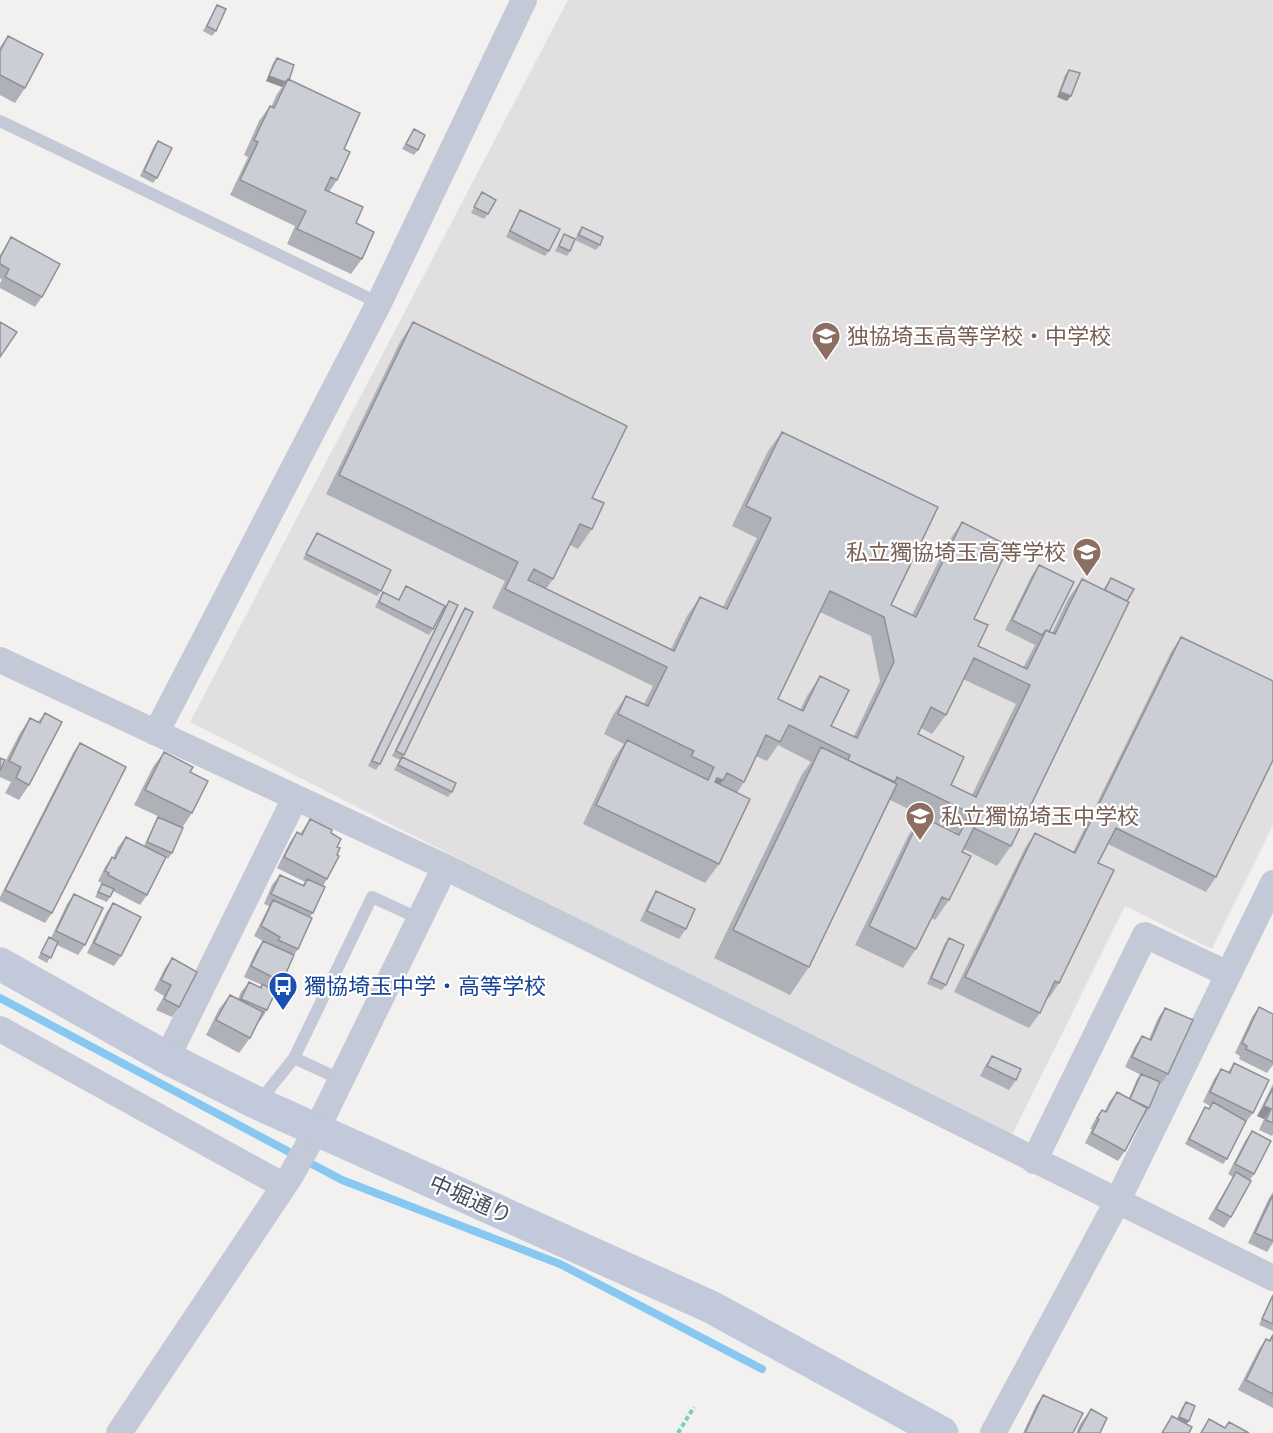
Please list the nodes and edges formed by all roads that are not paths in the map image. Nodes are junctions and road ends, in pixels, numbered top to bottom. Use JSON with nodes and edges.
{"nodes":[{"id":1,"x":524,"y":0,"type":"edge"},
{"id":2,"x":0,"y":121,"type":"edge"},
{"id":3,"x":379,"y":303,"type":"junction"},
{"id":4,"x":0,"y":660,"type":"edge"},
{"id":5,"x":156,"y":733,"type":"junction"},
{"id":6,"x":295,"y":798,"type":"junction"},
{"id":7,"x":445,"y":867,"type":"junction"},
{"id":8,"x":1273,"y":883,"type":"edge"},
{"id":9,"x":420,"y":919,"type":"junction"},
{"id":10,"x":0,"y":964,"type":"edge"},
{"id":11,"x":1228,"y":974,"type":"junction"},
{"id":12,"x":0,"y":1029,"type":"edge"},
{"id":13,"x":167,"y":1058,"type":"junction"},
{"id":14,"x":294,"y":1058,"type":"junction"},
{"id":15,"x":342,"y":1080,"type":"junction"},
{"id":16,"x":257,"y":1103,"type":"junction"},
{"id":17,"x":313,"y":1137,"type":"junction"},
{"id":18,"x":1034,"y":1161,"type":"junction"},
{"id":19,"x":287,"y":1182,"type":"junction"},
{"id":20,"x":1117,"y":1202,"type":"junction"},
{"id":21,"x":1273,"y":1278,"type":"edge"},
{"id":22,"x":119,"y":1433,"type":"edge"},
{"id":23,"x":942,"y":1433,"type":"edge"},
{"id":24,"x":993,"y":1433,"type":"edge"}],
"edges":[{"from":1,"to":3,"type":"street"},
{"from":2,"to":3,"type":"lane"},
{"from":3,"to":5,"type":"street"},
{"from":4,"to":5,"type":"street"},
{"from":5,"to":6,"type":"street"},
{"from":6,"to":7,"type":"street"},
{"from":6,"to":13,"type":"street"},
{"from":7,"to":9,"type":"street"},
{"from":7,"to":18,"type":"street"},
{"from":8,"to":11,"type":"street"},
{"from":9,"to":14,"type":"lane"},
{"from":9,"to":15,"type":"street"},
{"from":10,"to":13,"type":"street","name":"中堀通り"},
{"from":11,"to":18,"type":"street"},
{"from":11,"to":20,"type":"street"},
{"from":12,"to":19,"type":"street"},
{"from":13,"to":16,"type":"street","name":"中堀通り"},
{"from":14,"to":15,"type":"lane"},
{"from":14,"to":16,"type":"lane"},
{"from":15,"to":17,"type":"street"},
{"from":16,"to":17,"type":"street","name":"中堀通り"},
{"from":17,"to":19,"type":"street"},
{"from":17,"to":23,"type":"street","name":"中堀通り"},
{"from":18,"to":20,"type":"street"},
{"from":19,"to":22,"type":"street"},
{"from":20,"to":21,"type":"street"},
{"from":20,"to":24,"type":"street"}]}
